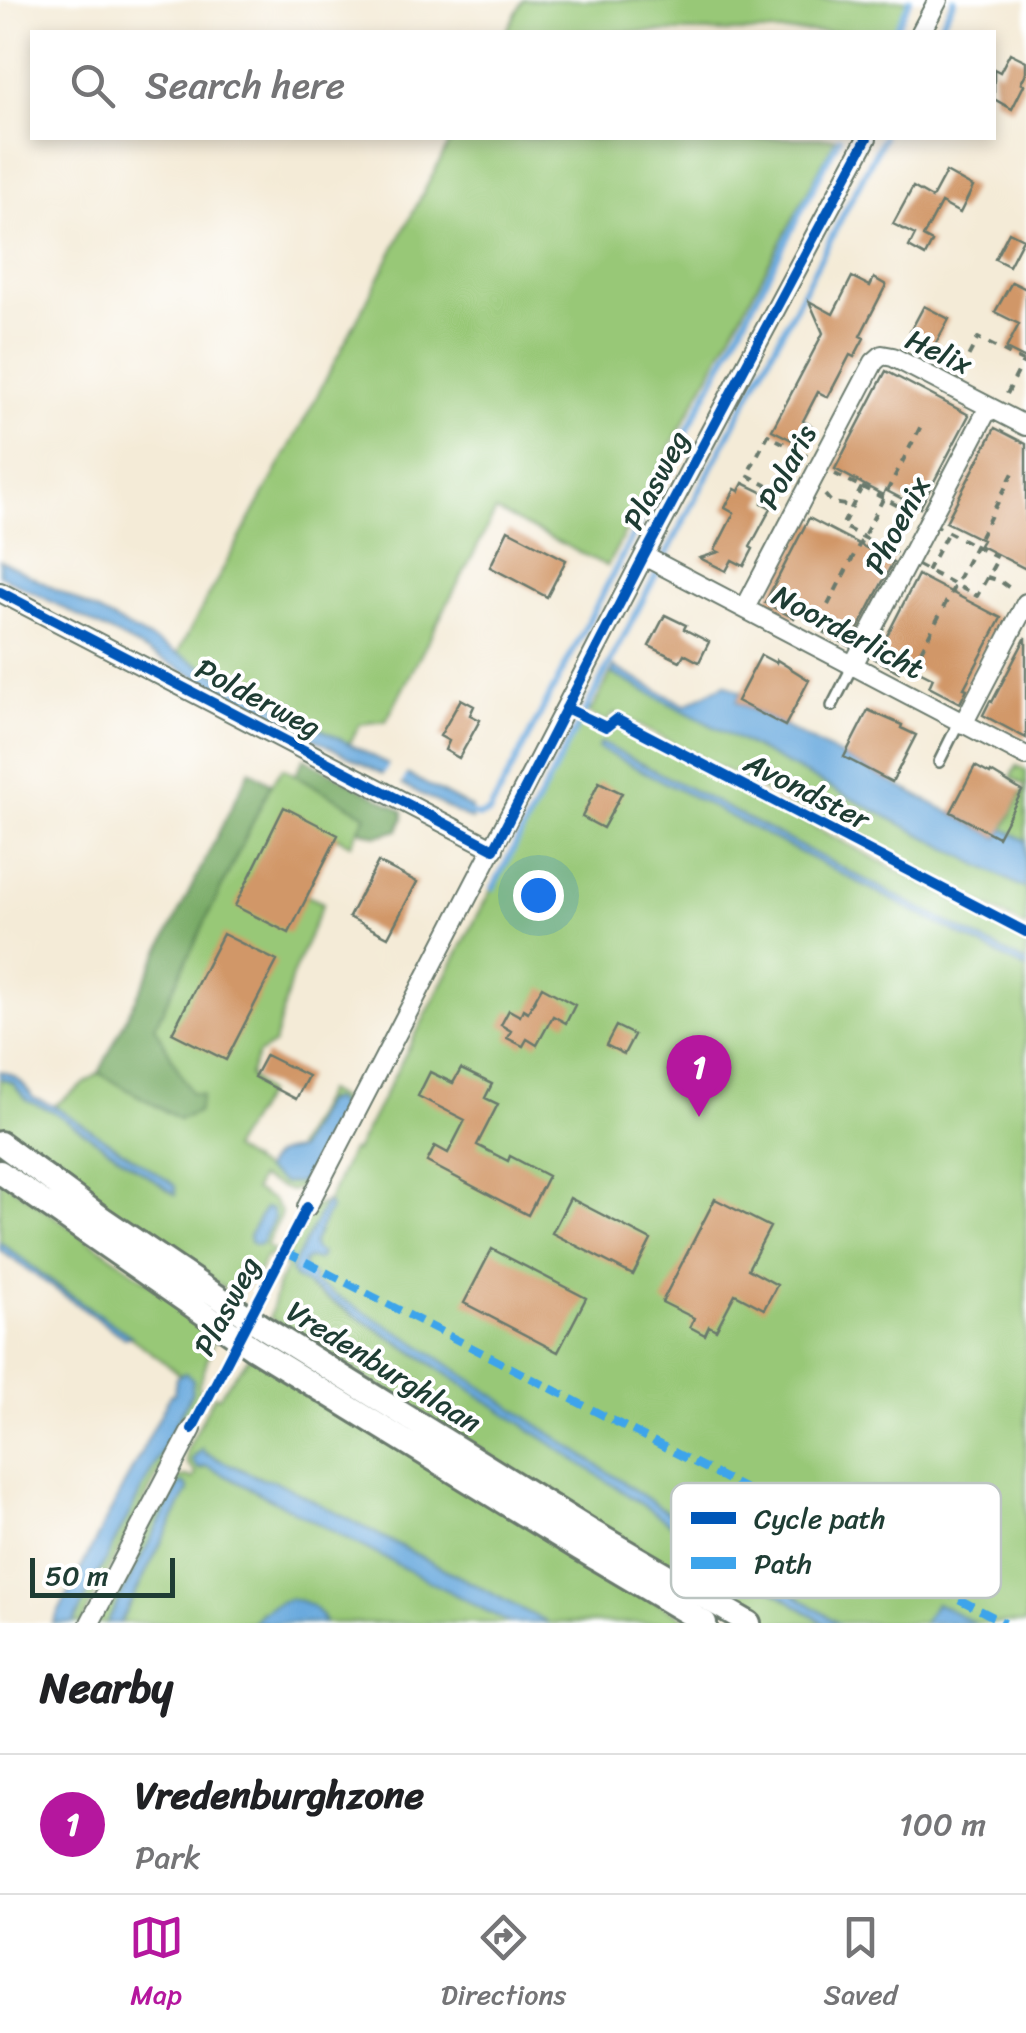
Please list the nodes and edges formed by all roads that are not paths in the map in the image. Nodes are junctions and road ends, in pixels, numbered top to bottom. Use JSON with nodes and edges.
{"nodes":[{"id":1,"x":938,"y":0,"type":"edge"},
{"id":2,"x":922,"y":30,"type":"edge"},
{"id":3,"x":867,"y":140,"type":"edge"},
{"id":4,"x":882,"y":355,"type":"joint"},
{"id":5,"x":994,"y":409,"type":"junction"},
{"id":6,"x":1024,"y":419,"type":"edge"},
{"id":7,"x":644,"y":556,"type":"junction"},
{"id":8,"x":0,"y":592,"type":"edge"},
{"id":9,"x":1026,"y":600,"type":"edge"},
{"id":10,"x":744,"y":608,"type":"junction"},
{"id":11,"x":852,"y":667,"type":"junction"},
{"id":12,"x":832,"y":706,"type":"dead end"},
{"id":13,"x":961,"y":723,"type":"junction"},
{"id":14,"x":1026,"y":756,"type":"edge"},
{"id":15,"x":939,"y":762,"type":"dead end"},
{"id":16,"x":494,"y":849,"type":"junction"},
{"id":17,"x":0,"y":1143,"type":"edge"},
{"id":18,"x":0,"y":1172,"type":"edge"},
{"id":19,"x":307,"y":1207,"type":"dead end"},
{"id":20,"x":226,"y":1315,"type":"junction"},
{"id":21,"x":258,"y":1338,"type":"junction"},
{"id":22,"x":192,"y":1429,"type":"dead end"},
{"id":23,"x":671,"y":1578,"type":"edge"},
{"id":24,"x":706,"y":1598,"type":"edge"},
{"id":25,"x":90,"y":1623,"type":"edge"},
{"id":26,"x":704,"y":1623,"type":"edge"},
{"id":27,"x":748,"y":1623,"type":"edge"}],
"edges":[{"from":1,"to":2,"type":"street"},
{"from":3,"to":7,"type":"street","name":"Plasweg"},
{"from":4,"to":5,"type":"street","name":"Helix"},
{"from":4,"to":10,"type":"street","name":"Polaris"},
{"from":5,"to":6,"type":"street","name":"Helix"},
{"from":5,"to":11,"type":"street","name":"Phoenix"},
{"from":7,"to":10,"type":"street","name":"Noorderlicht"},
{"from":7,"to":16,"type":"street","name":"Plasweg"},
{"from":8,"to":16,"type":"street","name":"Polderweg"},
{"from":9,"to":13,"type":"street"},
{"from":10,"to":11,"type":"street","name":"Noorderlicht"},
{"from":11,"to":12,"type":"lane"},
{"from":11,"to":13,"type":"street","name":"Noorderlicht"},
{"from":13,"to":14,"type":"street","name":"Noorderlicht"},
{"from":13,"to":15,"type":"lane"},
{"from":16,"to":19,"type":"street","name":"Plasweg"},
{"from":17,"to":20,"type":"street","name":"Vredenburghlaan"},
{"from":18,"to":20,"type":"street","name":"Vredenburghlaan"},
{"from":20,"to":21,"type":"street","name":"Vredenburghlaan"},
{"from":21,"to":23,"type":"street","name":"Vredenburghlaan"},
{"from":21,"to":26,"type":"street","name":"Vredenburghlaan"},
{"from":22,"to":25,"type":"street"},
{"from":24,"to":27,"type":"street","name":"Vredenburghlaan"}]}
